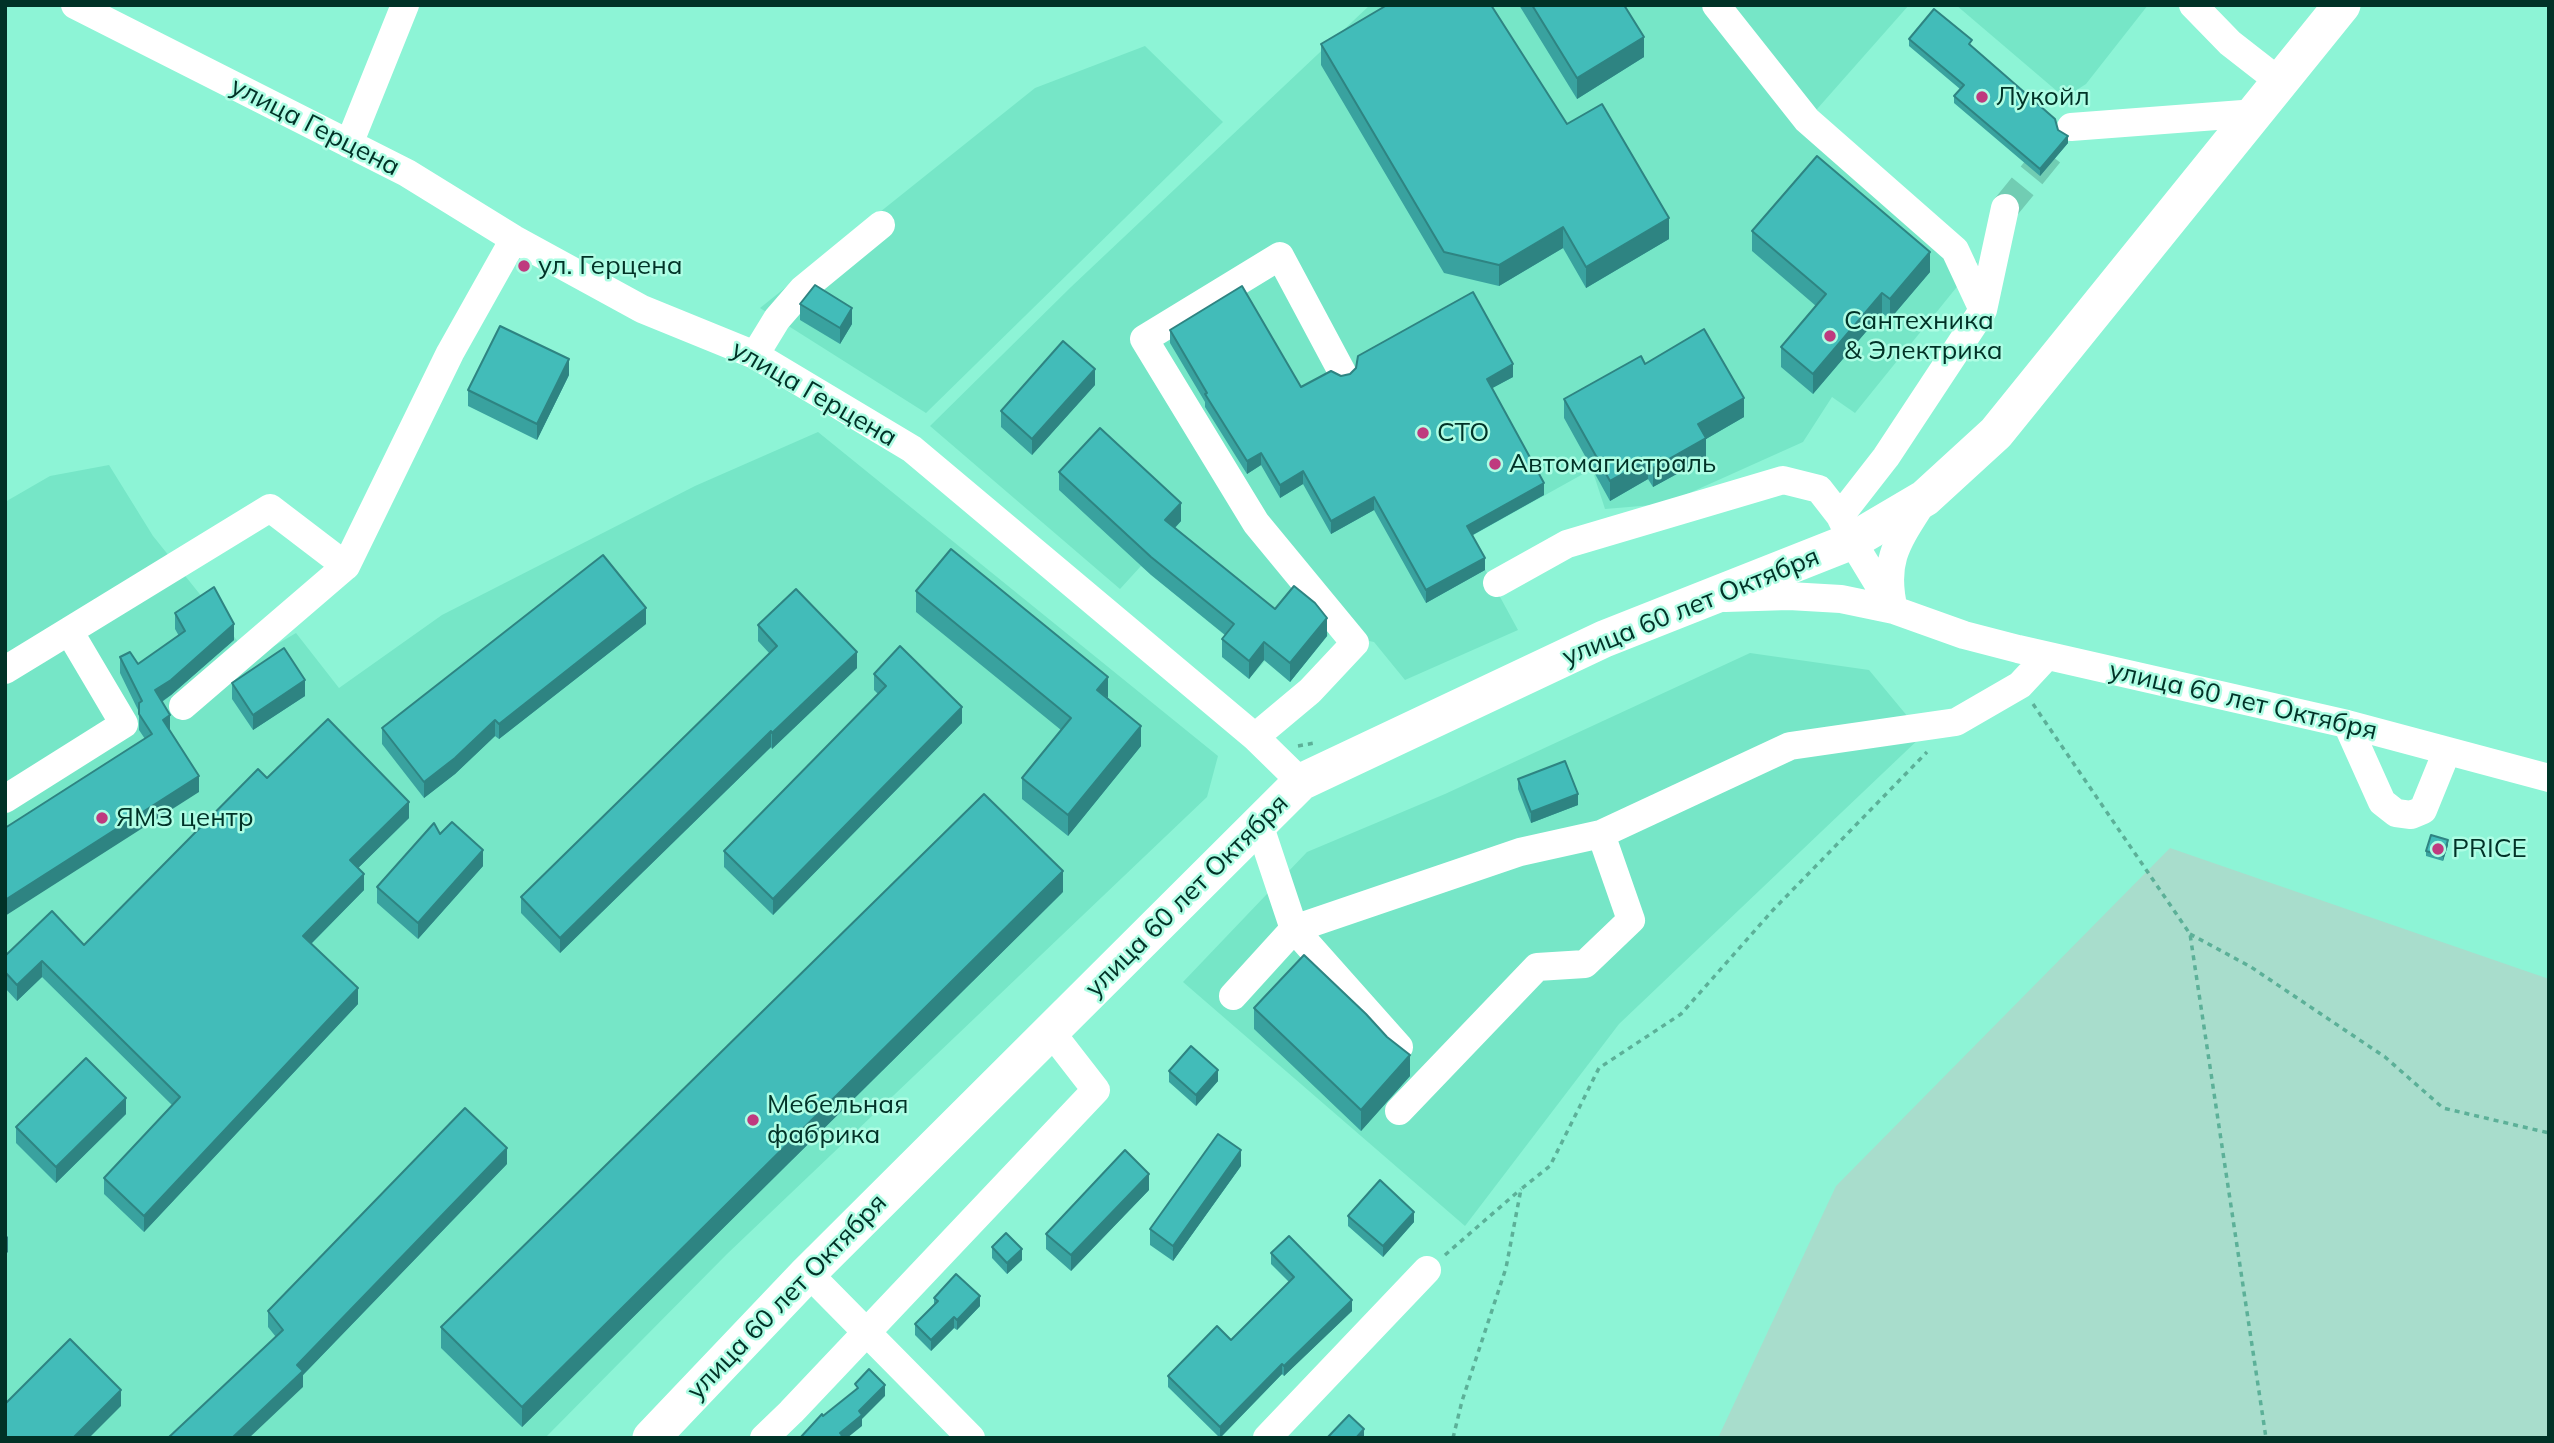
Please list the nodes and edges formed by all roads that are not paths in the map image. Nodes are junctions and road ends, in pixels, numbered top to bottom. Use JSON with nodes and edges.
{"nodes":[{"id":1,"x":75,"y":5,"type":"edge"},
{"id":2,"x":405,"y":5,"type":"edge"},
{"id":3,"x":1716,"y":5,"type":"edge"},
{"id":4,"x":2193,"y":5,"type":"edge"},
{"id":5,"x":2342,"y":5,"type":"edge"},
{"id":6,"x":2280,"y":82,"type":"junction"},
{"id":7,"x":2256,"y":113,"type":"junction"},
{"id":8,"x":2071,"y":127,"type":"dead end"},
{"id":9,"x":349,"y":144,"type":"junction"},
{"id":10,"x":2005,"y":208,"type":"tunnel mouth"},
{"id":11,"x":881,"y":225,"type":"dead end"},
{"id":12,"x":514,"y":239,"type":"junction"},
{"id":13,"x":1983,"y":310,"type":"junction"},
{"id":14,"x":755,"y":355,"type":"junction"},
{"id":15,"x":1342,"y":372,"type":"dead end"},
{"id":16,"x":1926,"y":498,"type":"junction"},
{"id":17,"x":1847,"y":529,"type":"junction"},
{"id":18,"x":346,"y":566,"type":"junction"},
{"id":19,"x":1497,"y":583,"type":"dead end"},
{"id":20,"x":1709,"y":598,"type":"junction"},
{"id":21,"x":1894,"y":610,"type":"junction"},
{"id":22,"x":69,"y":631,"type":"junction"},
{"id":23,"x":2047,"y":656,"type":"junction"},
{"id":24,"x":5,"y":670,"type":"edge"},
{"id":25,"x":183,"y":706,"type":"dead end"},
{"id":26,"x":2347,"y":724,"type":"junction"},
{"id":27,"x":1255,"y":737,"type":"junction"},
{"id":28,"x":2447,"y":751,"type":"junction"},
{"id":29,"x":2549,"y":778,"type":"edge"},
{"id":30,"x":1301,"y":782,"type":"junction"},
{"id":31,"x":5,"y":799,"type":"edge"},
{"id":32,"x":1259,"y":824,"type":"junction"},
{"id":33,"x":1601,"y":834,"type":"junction"},
{"id":34,"x":1294,"y":929,"type":"junction"},
{"id":35,"x":1233,"y":996,"type":"dead end"},
{"id":36,"x":1051,"y":1032,"type":"junction"},
{"id":37,"x":1399,"y":1047,"type":"edge"},
{"id":38,"x":1399,"y":1111,"type":"dead end"},
{"id":39,"x":1427,"y":1270,"type":"road end"},
{"id":40,"x":808,"y":1273,"type":"junction"},
{"id":41,"x":865,"y":1333,"type":"junction"},
{"id":42,"x":650,"y":1438,"type":"edge"},
{"id":43,"x":764,"y":1438,"type":"edge"},
{"id":44,"x":971,"y":1438,"type":"edge"},
{"id":45,"x":1267,"y":1438,"type":"edge"}],
"edges":[{"from":1,"to":9,"type":"street","name":"улица Герцена"},
{"from":2,"to":9,"type":"street"},
{"from":3,"to":13,"type":"street"},
{"from":4,"to":6,"type":"street"},
{"from":5,"to":6,"type":"main road","name":"улица 60 лет Октября"},
{"from":6,"to":7,"type":"main road","name":"улица 60 лет Октября"},
{"from":7,"to":8,"type":"street"},
{"from":7,"to":16,"type":"main road","name":"улица 60 лет Октября"},
{"from":9,"to":12,"type":"street","name":"улица Герцена"},
{"from":10,"to":13,"type":"street"},
{"from":11,"to":14,"type":"street"},
{"from":12,"to":14,"type":"street","name":"улица Герцена"},
{"from":12,"to":18,"type":"street"},
{"from":13,"to":17,"type":"street"},
{"from":14,"to":27,"type":"street","name":"улица Герцена"},
{"from":15,"to":27,"type":"street"},
{"from":16,"to":17,"type":"main road","name":"улица 60 лет Октября"},
{"from":16,"to":21,"type":"street"},
{"from":17,"to":19,"type":"street"},
{"from":17,"to":20,"type":"main road","name":"улица 60 лет Октября"},
{"from":17,"to":21,"type":"street","name":"улица 60 лет Октября"},
{"from":18,"to":22,"type":"street"},
{"from":18,"to":25,"type":"street"},
{"from":20,"to":21,"type":"street"},
{"from":20,"to":30,"type":"main road","name":"улица 60 лет Октября"},
{"from":21,"to":23,"type":"street","name":"улица 60 лет Октября"},
{"from":22,"to":24,"type":"street"},
{"from":22,"to":31,"type":"street"},
{"from":23,"to":26,"type":"street","name":"улица 60 лет Октября"},
{"from":23,"to":33,"type":"street"},
{"from":26,"to":28,"type":"street","name":"улица 60 лет Октября"},
{"from":26,"to":28,"type":"street"},
{"from":27,"to":30,"type":"street","name":"улица Герцена"},
{"from":28,"to":29,"type":"street","name":"улица 60 лет Октября"},
{"from":30,"to":32,"type":"main road","name":"улица 60 лет Октября"},
{"from":32,"to":34,"type":"street"},
{"from":32,"to":36,"type":"main road","name":"улица 60 лет Октября"},
{"from":33,"to":34,"type":"street"},
{"from":33,"to":38,"type":"street"},
{"from":34,"to":35,"type":"street"},
{"from":34,"to":37,"type":"street"},
{"from":36,"to":40,"type":"main road","name":"улица 60 лет Октября"},
{"from":36,"to":41,"type":"street"},
{"from":39,"to":45,"type":"street"},
{"from":40,"to":41,"type":"street"},
{"from":40,"to":42,"type":"main road","name":"улица 60 лет Октября"},
{"from":41,"to":43,"type":"street"},
{"from":41,"to":44,"type":"street"}]}
